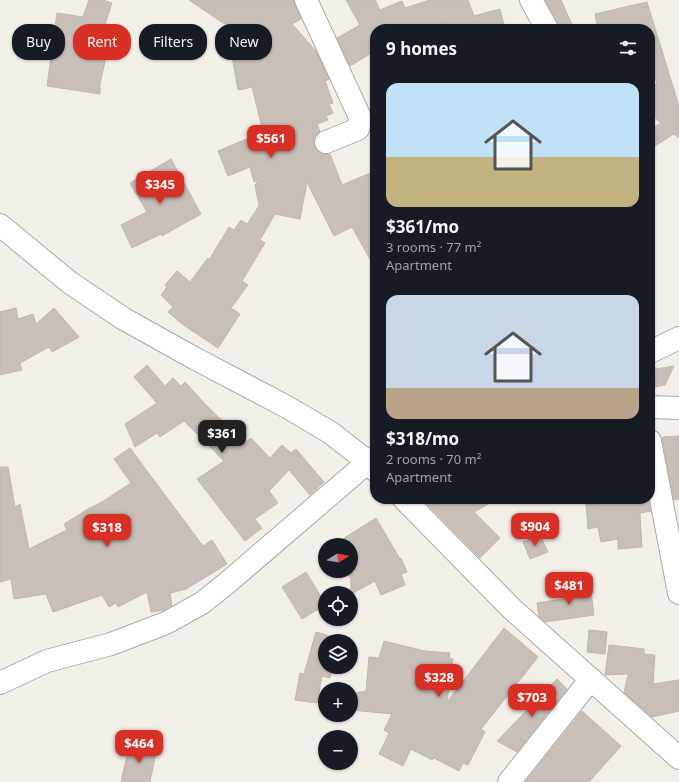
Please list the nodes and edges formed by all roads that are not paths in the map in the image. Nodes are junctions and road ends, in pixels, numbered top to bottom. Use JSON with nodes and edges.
{"nodes":[{"id":1,"x":306,"y":0,"type":"edge"},
{"id":2,"x":531,"y":0,"type":"edge"},
{"id":3,"x":544,"y":24,"type":"edge"},
{"id":4,"x":326,"y":142,"type":"dead end"},
{"id":5,"x":0,"y":225,"type":"edge"},
{"id":6,"x":679,"y":338,"type":"edge"},
{"id":7,"x":655,"y":350,"type":"edge"},
{"id":8,"x":655,"y":407,"type":"edge"},
{"id":9,"x":679,"y":408,"type":"edge"},
{"id":10,"x":370,"y":461,"type":"edge"},
{"id":11,"x":370,"y":465,"type":"edge"},
{"id":12,"x":655,"y":467,"type":"edge"},
{"id":13,"x":409,"y":504,"type":"edge"},
{"id":14,"x":679,"y":593,"type":"edge"},
{"id":15,"x":591,"y":679,"type":"junction"},
{"id":16,"x":0,"y":683,"type":"edge"},
{"id":17,"x":679,"y":758,"type":"edge"},
{"id":18,"x":509,"y":782,"type":"edge"}],
"edges":[{"from":1,"to":4,"type":"street"},
{"from":2,"to":3,"type":"street"},
{"from":5,"to":10,"type":"street"},
{"from":6,"to":7,"type":"street"},
{"from":8,"to":9,"type":"street"},
{"from":11,"to":16,"type":"street"},
{"from":12,"to":14,"type":"street"},
{"from":13,"to":15,"type":"street"},
{"from":15,"to":17,"type":"street"},
{"from":15,"to":18,"type":"street"}]}
